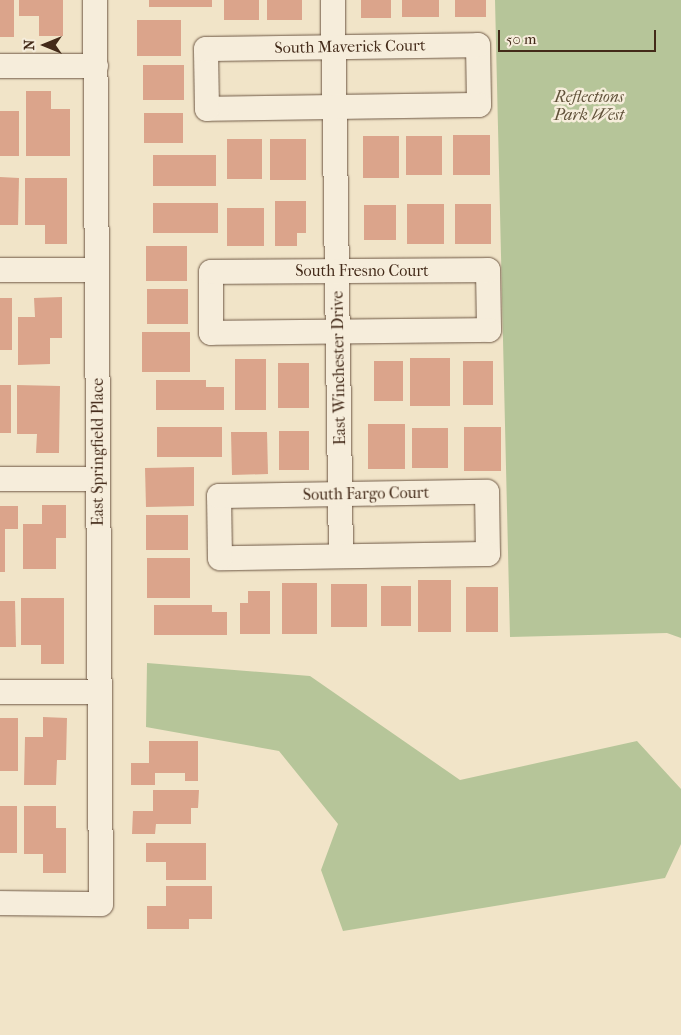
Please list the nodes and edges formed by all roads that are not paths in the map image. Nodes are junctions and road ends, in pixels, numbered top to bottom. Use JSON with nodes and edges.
{"nodes":[{"id":1,"x":95,"y":0,"type":"edge"},
{"id":2,"x":333,"y":0,"type":"edge"},
{"id":3,"x":334,"y":47,"type":"junction"},
{"id":4,"x":0,"y":66,"type":"edge"},
{"id":5,"x":96,"y":66,"type":"junction"},
{"id":6,"x":335,"y":107,"type":"junction"},
{"id":7,"x":0,"y":270,"type":"edge"},
{"id":8,"x":97,"y":270,"type":"junction"},
{"id":9,"x":337,"y":271,"type":"junction"},
{"id":10,"x":338,"y":332,"type":"junction"},
{"id":11,"x":98,"y":478,"type":"junction"},
{"id":12,"x":0,"y":479,"type":"edge"},
{"id":13,"x":341,"y":494,"type":"junction"},
{"id":14,"x":341,"y":556,"type":"junction"},
{"id":15,"x":0,"y":692,"type":"edge"},
{"id":16,"x":100,"y":692,"type":"junction"},
{"id":17,"x":0,"y":903,"type":"edge"}],
"edges":[{"from":1,"to":5,"type":"street","name":"East Springfield Place"},
{"from":2,"to":3,"type":"street","name":"East Winchester Drive"},
{"from":3,"to":6,"type":"street","name":"East Winchester Drive"},
{"from":3,"to":6,"type":"street","name":"South Maverick Court"},
{"from":3,"to":6,"type":"street","name":"South Maverick Court"},
{"from":4,"to":5,"type":"street"},
{"from":5,"to":8,"type":"street","name":"East Springfield Place"},
{"from":6,"to":9,"type":"street","name":"East Winchester Drive"},
{"from":7,"to":8,"type":"street"},
{"from":8,"to":11,"type":"street","name":"East Springfield Place"},
{"from":9,"to":10,"type":"street","name":"East Winchester Drive"},
{"from":9,"to":10,"type":"street","name":"South Fresno Court"},
{"from":9,"to":10,"type":"street","name":"South Fresno Court"},
{"from":10,"to":13,"type":"street","name":"East Winchester Drive"},
{"from":11,"to":12,"type":"street"},
{"from":11,"to":16,"type":"street","name":"East Springfield Place"},
{"from":13,"to":14,"type":"street","name":"East Winchester Drive"},
{"from":13,"to":14,"type":"street","name":"South Fargo Court"},
{"from":13,"to":14,"type":"street","name":"South Fargo Court"},
{"from":15,"to":16,"type":"street"},
{"from":16,"to":17,"type":"street","name":"East Springfield Place"}]}
